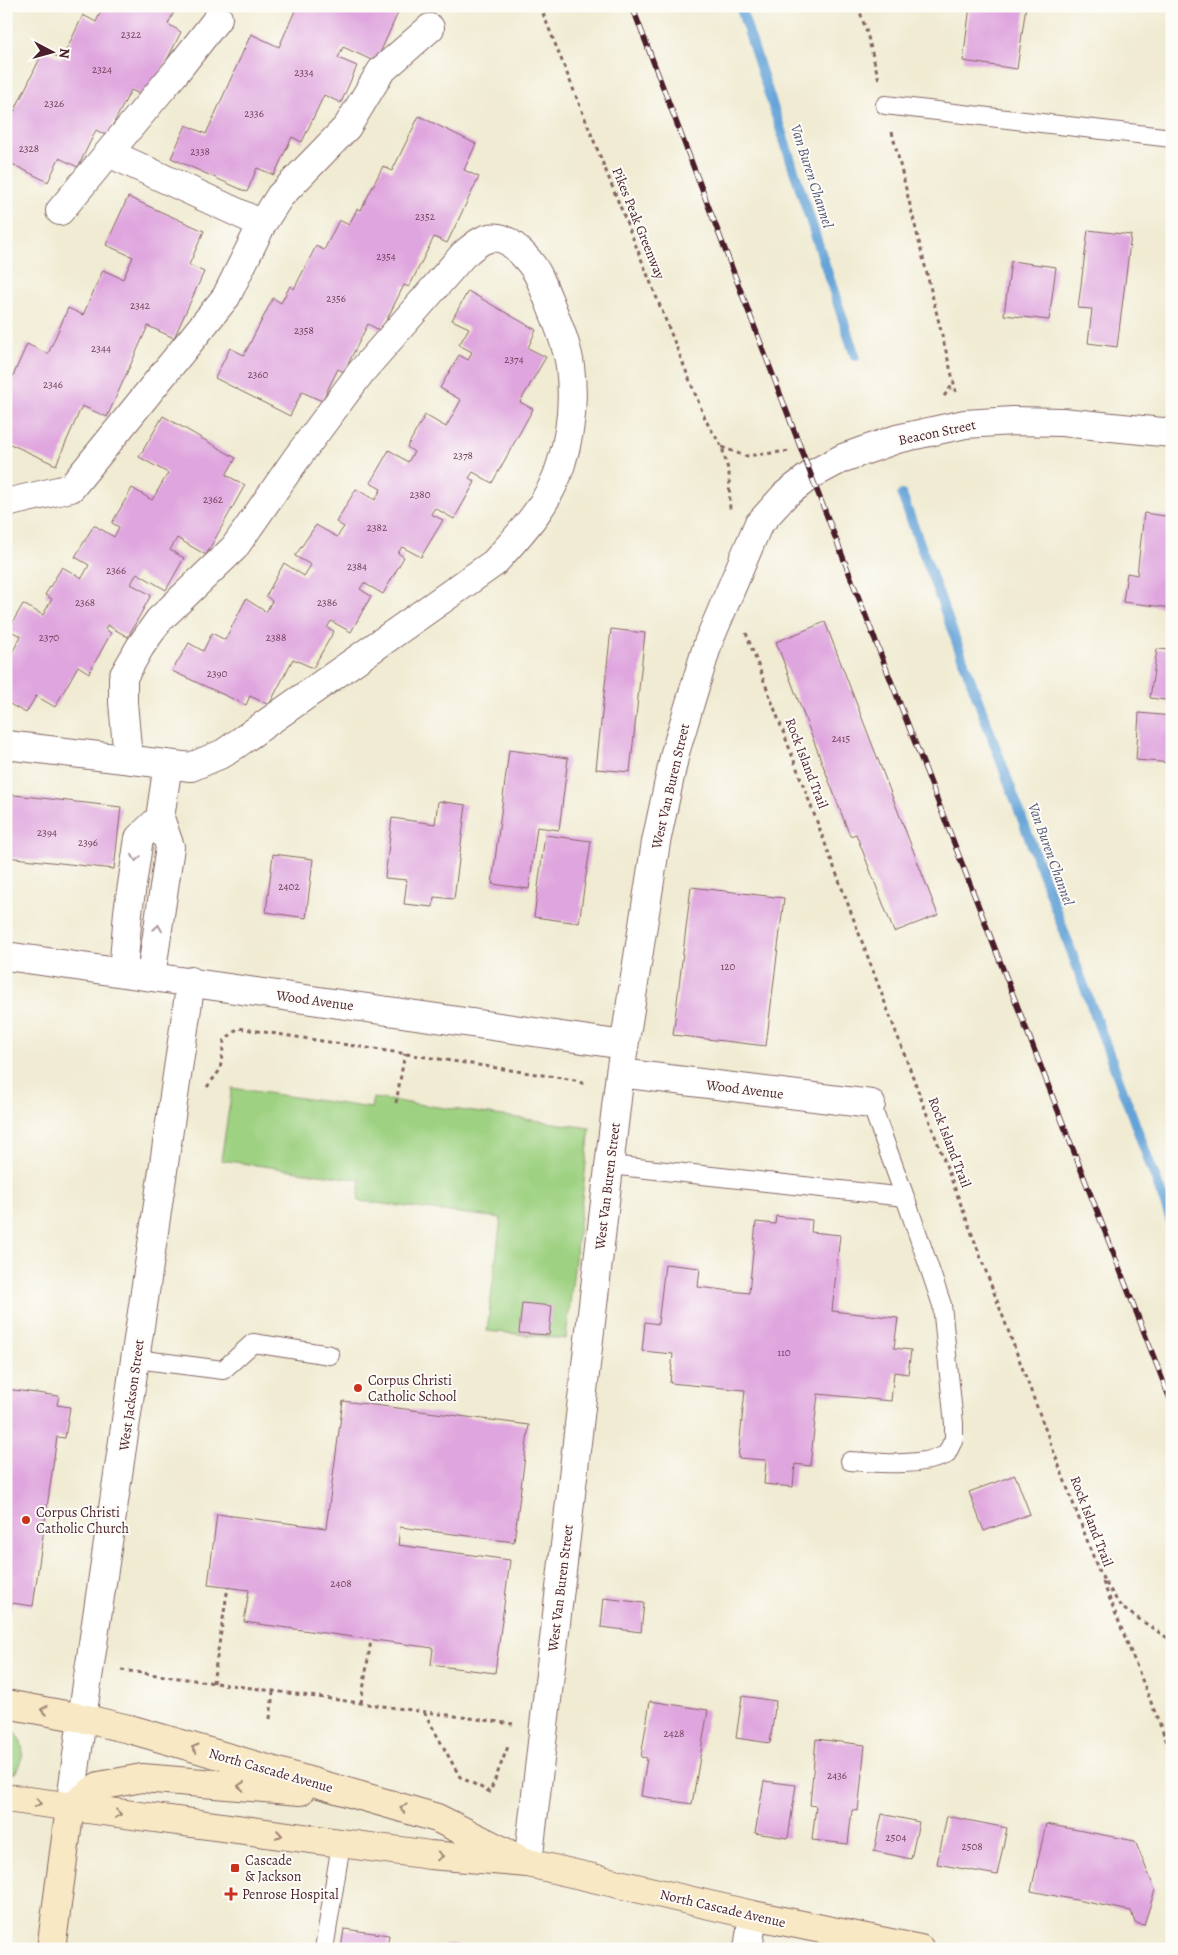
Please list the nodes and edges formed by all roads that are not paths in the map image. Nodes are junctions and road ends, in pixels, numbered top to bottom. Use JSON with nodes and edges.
{"nodes":[{"id":1,"x":218,"y":18,"type":"dead end"},
{"id":2,"x":430,"y":28,"type":"dead end"},
{"id":3,"x":885,"y":105,"type":"road end"},
{"id":4,"x":1172,"y":138,"type":"edge"},
{"id":5,"x":109,"y":153,"type":"junction"},
{"id":6,"x":60,"y":211,"type":"dead end"},
{"id":7,"x":262,"y":224,"type":"junction"},
{"id":8,"x":1172,"y":433,"type":"edge"},
{"id":9,"x":6,"y":503,"type":"edge"},
{"id":10,"x":758,"y":525,"type":"joint"},
{"id":11,"x":6,"y":745,"type":"edge"},
{"id":12,"x":128,"y":759,"type":"junction"},
{"id":13,"x":168,"y":764,"type":"junction"},
{"id":14,"x":160,"y":818,"type":"junction"},
{"id":15,"x":6,"y":956,"type":"edge"},
{"id":16,"x":123,"y":972,"type":"junction"},
{"id":17,"x":151,"y":976,"type":"junction"},
{"id":18,"x":191,"y":981,"type":"junction"},
{"id":19,"x":624,"y":1045,"type":"junction"},
{"id":20,"x":619,"y":1086,"type":"junction"},
{"id":21,"x":871,"y":1104,"type":"joint"},
{"id":22,"x":610,"y":1165,"type":"junction"},
{"id":23,"x":905,"y":1197,"type":"junction"},
{"id":24,"x":330,"y":1355,"type":"dead end"},
{"id":25,"x":136,"y":1359,"type":"junction"},
{"id":26,"x":850,"y":1461,"type":"dead end"},
{"id":27,"x":6,"y":1704,"type":"edge"},
{"id":28,"x":82,"y":1718,"type":"junction"},
{"id":29,"x":359,"y":1795,"type":"junction"},
{"id":30,"x":6,"y":1798,"type":"edge"},
{"id":31,"x":70,"y":1808,"type":"junction"},
{"id":32,"x":341,"y":1844,"type":"junction"},
{"id":33,"x":528,"y":1863,"type":"junction"},
{"id":34,"x":753,"y":1915,"type":"junction"},
{"id":35,"x":51,"y":1949,"type":"edge"},
{"id":36,"x":324,"y":1949,"type":"edge"},
{"id":37,"x":748,"y":1949,"type":"edge"},
{"id":38,"x":920,"y":1949,"type":"edge"}],
"edges":[{"from":1,"to":5,"type":"street"},
{"from":2,"to":7,"type":"street"},
{"from":3,"to":4,"type":"lane"},
{"from":5,"to":6,"type":"street"},
{"from":5,"to":7,"type":"street"},
{"from":7,"to":9,"type":"street"},
{"from":8,"to":10,"type":"street","name":"Beacon Street"},
{"from":10,"to":19,"type":"street","name":"West Van Buren Street"},
{"from":11,"to":12,"type":"street"},
{"from":12,"to":13,"type":"street"},
{"from":12,"to":13,"type":"street"},
{"from":13,"to":14,"type":"street"},
{"from":14,"to":16,"type":"street","one_way":true},
{"from":17,"to":14,"type":"street","one_way":true},
{"from":15,"to":16,"type":"street","name":"Wood Avenue"},
{"from":16,"to":17,"type":"street","name":"Wood Avenue"},
{"from":17,"to":18,"type":"street","name":"Wood Avenue"},
{"from":18,"to":19,"type":"street","name":"Wood Avenue"},
{"from":18,"to":25,"type":"street","name":"West Jackson Street"},
{"from":19,"to":20,"type":"street","name":"West Van Buren Street"},
{"from":20,"to":21,"type":"street","name":"Wood Avenue"},
{"from":20,"to":22,"type":"street","name":"West Van Buren Street"},
{"from":21,"to":23,"type":"lane"},
{"from":22,"to":23,"type":"lane"},
{"from":22,"to":33,"type":"street","name":"West Van Buren Street"},
{"from":23,"to":26,"type":"lane"},
{"from":24,"to":25,"type":"lane"},
{"from":25,"to":28,"type":"street","name":"West Jackson Street"},
{"from":28,"to":27,"type":"main road","name":"North Cascade Avenue","one_way":true},
{"from":29,"to":28,"type":"main road","name":"North Cascade Avenue","one_way":true},
{"from":28,"to":31,"type":"street","name":"West Jackson Street"},
{"from":29,"to":31,"type":"main road","one_way":true},
{"from":33,"to":29,"type":"main road","name":"North Cascade Avenue","one_way":true},
{"from":30,"to":31,"type":"main road","name":"North Cascade Avenue","one_way":true},
{"from":31,"to":32,"type":"main road","name":"North Cascade Avenue","one_way":true},
{"from":31,"to":35,"type":"main road"},
{"from":32,"to":33,"type":"main road","name":"North Cascade Avenue","one_way":true},
{"from":32,"to":36,"type":"lane"},
{"from":33,"to":34,"type":"main road","name":"North Cascade Avenue"},
{"from":34,"to":37,"type":"street"},
{"from":34,"to":38,"type":"main road","name":"North Cascade Avenue"}]}
